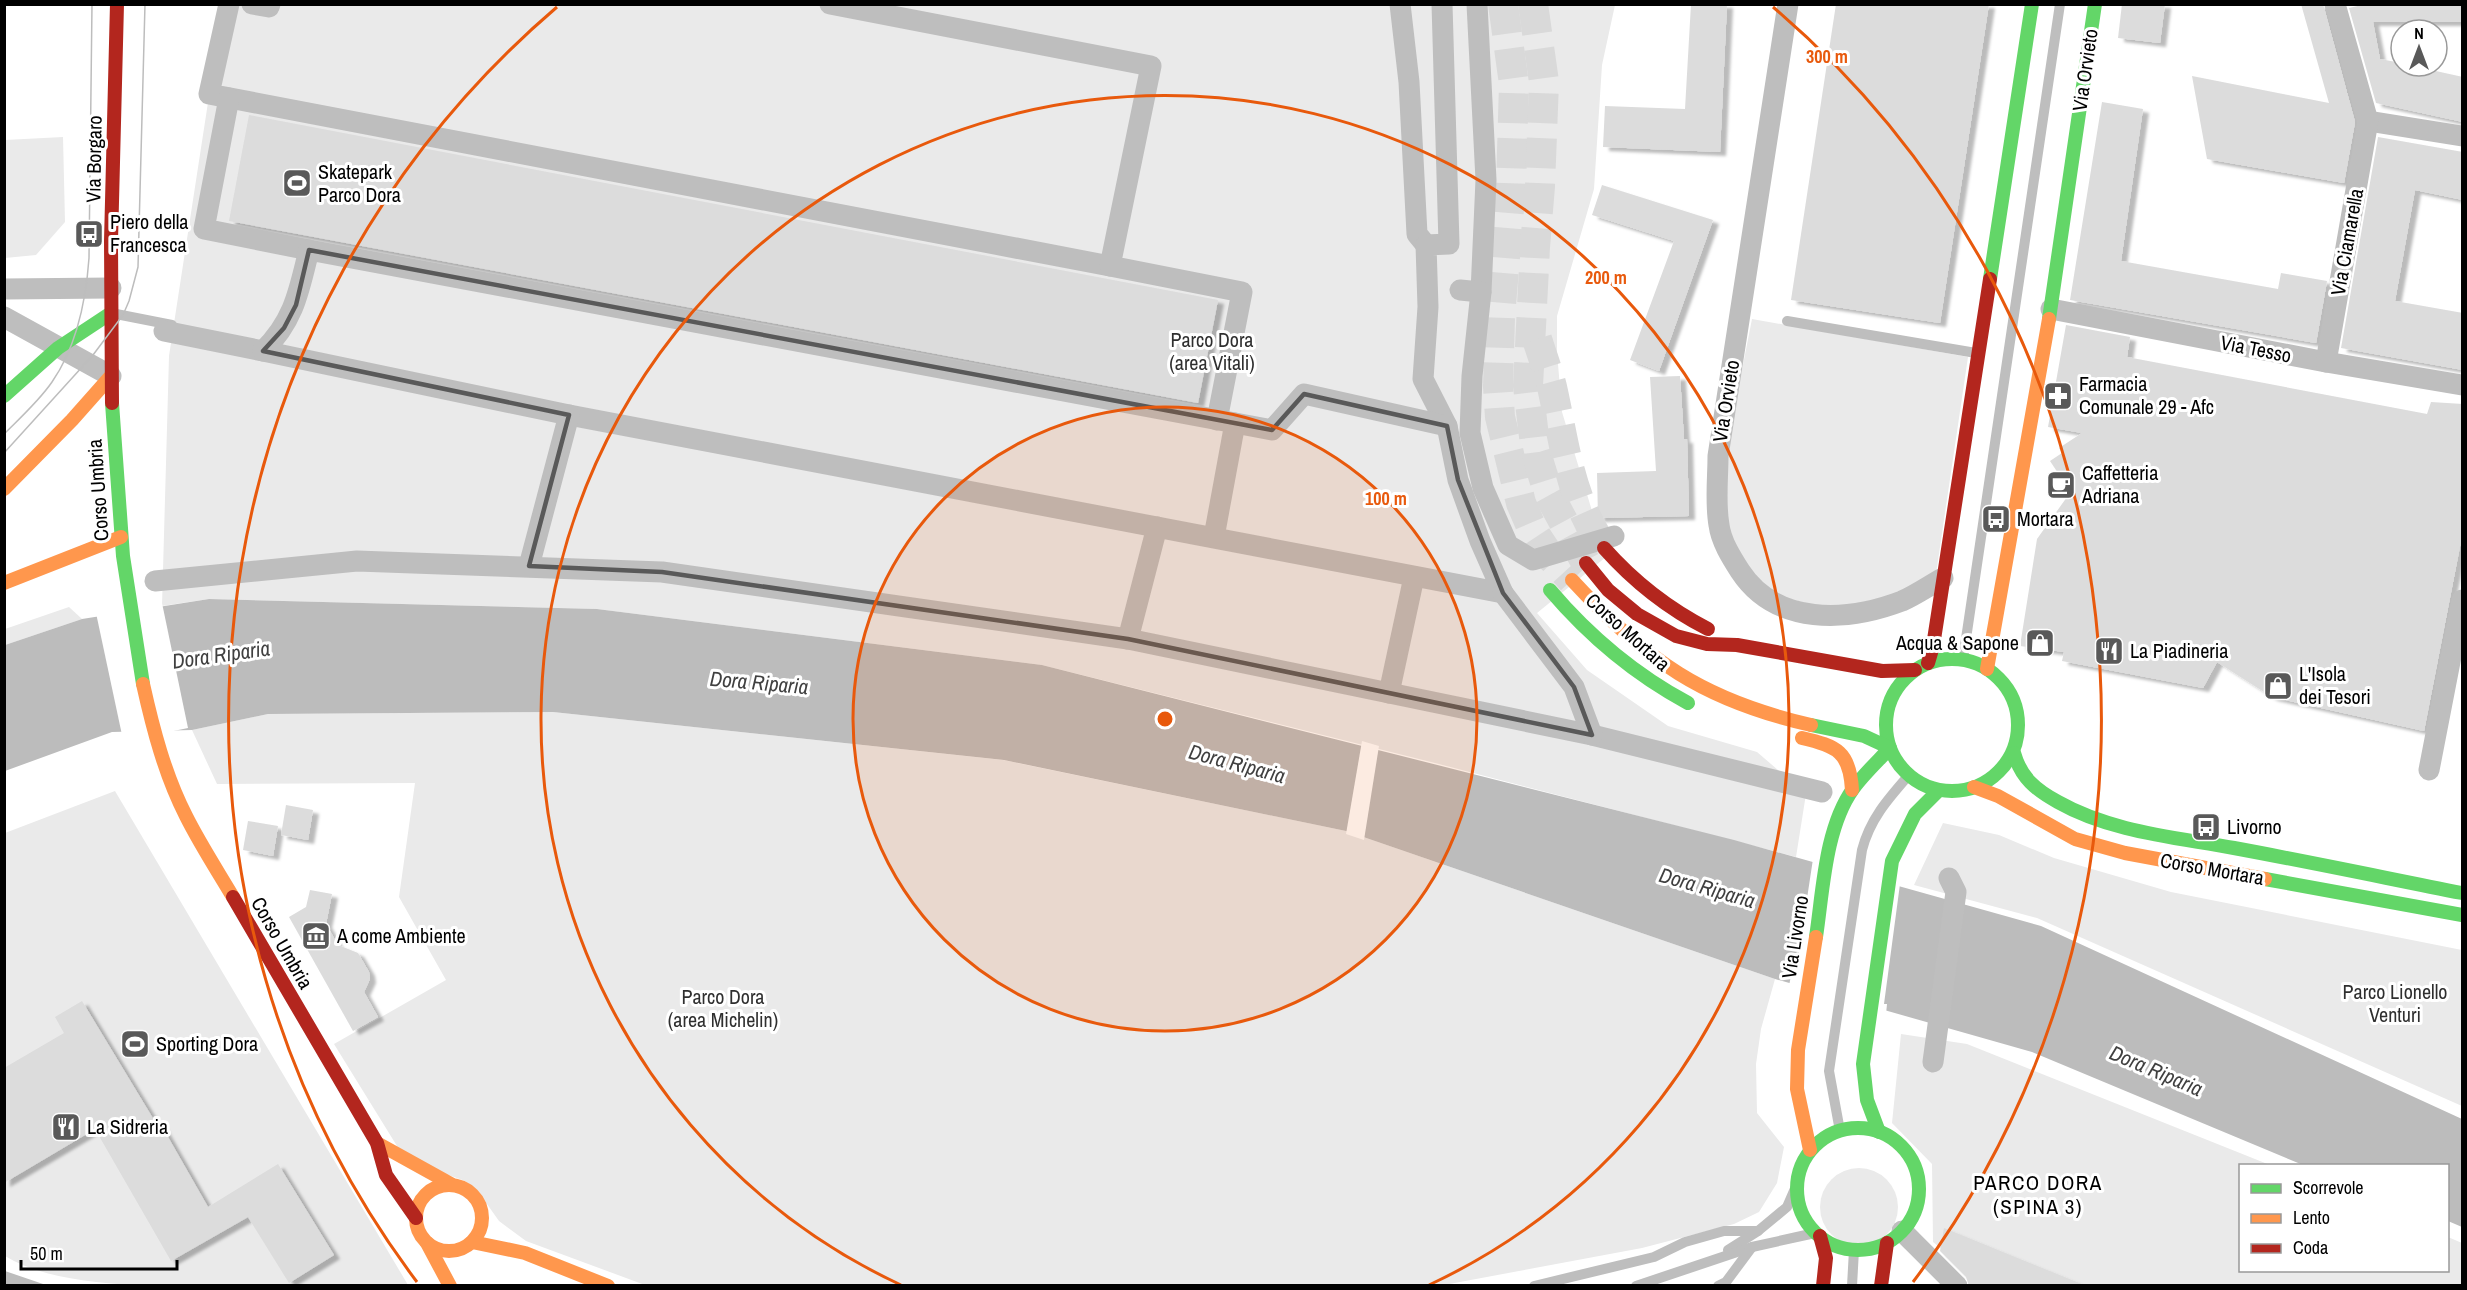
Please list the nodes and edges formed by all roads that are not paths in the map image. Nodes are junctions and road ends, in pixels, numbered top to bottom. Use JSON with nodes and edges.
{"nodes":[{"id":1,"x":117,"y":4,"type":"edge"},
{"id":2,"x":229,"y":4,"type":"edge"},
{"id":3,"x":252,"y":4,"type":"edge"},
{"id":4,"x":270,"y":4,"type":"edge"},
{"id":5,"x":830,"y":4,"type":"edge"},
{"id":6,"x":1400,"y":4,"type":"edge"},
{"id":7,"x":1442,"y":4,"type":"edge"},
{"id":8,"x":1477,"y":4,"type":"edge"},
{"id":9,"x":1788,"y":4,"type":"edge"},
{"id":10,"x":2032,"y":4,"type":"edge"},
{"id":11,"x":2060,"y":4,"type":"edge"},
{"id":12,"x":2095,"y":4,"type":"edge"},
{"id":13,"x":2336,"y":4,"type":"edge"},
{"id":14,"x":913,"y":12,"type":"edge"},
{"id":15,"x":228,"y":98,"type":"junction"},
{"id":16,"x":2368,"y":122,"type":"junction"},
{"id":17,"x":2463,"y":136,"type":"edge"},
{"id":18,"x":1426,"y":245,"type":"junction"},
{"id":19,"x":309,"y":250,"type":"junction"},
{"id":20,"x":1110,"y":266,"type":"junction"},
{"id":21,"x":111,"y":288,"type":"junction"},
{"id":22,"x":4,"y":289,"type":"edge"},
{"id":23,"x":2051,"y":309,"type":"junction"},
{"id":24,"x":111,"y":313,"type":"junction"},
{"id":25,"x":4,"y":317,"type":"edge"},
{"id":26,"x":1787,"y":321,"type":"dead end"},
{"id":27,"x":164,"y":331,"type":"dead end"},
{"id":28,"x":255,"y":346,"type":"junction"},
{"id":29,"x":58,"y":348,"type":"junction"},
{"id":30,"x":1977,"y":353,"type":"junction"},
{"id":31,"x":2326,"y":363,"type":"junction"},
{"id":32,"x":111,"y":376,"type":"junction"},
{"id":33,"x":2463,"y":385,"type":"edge"},
{"id":34,"x":4,"y":396,"type":"edge"},
{"id":35,"x":569,"y":414,"type":"junction"},
{"id":36,"x":1226,"y":421,"type":"junction"},
{"id":37,"x":1447,"y":426,"type":"junction"},
{"id":38,"x":4,"y":489,"type":"edge"},
{"id":39,"x":1157,"y":527,"type":"junction"},
{"id":40,"x":121,"y":537,"type":"junction"},
{"id":41,"x":1214,"y":537,"type":"junction"},
{"id":42,"x":1609,"y":542,"type":"joint"},
{"id":43,"x":1586,"y":563,"type":"tunnel mouth"},
{"id":44,"x":529,"y":566,"type":"junction"},
{"id":45,"x":1414,"y":577,"type":"junction"},
{"id":46,"x":1942,"y":578,"type":"junction"},
{"id":47,"x":1572,"y":580,"type":"tunnel mouth"},
{"id":48,"x":155,"y":581,"type":"dead end"},
{"id":49,"x":4,"y":583,"type":"edge"},
{"id":50,"x":1550,"y":590,"type":"dead end"},
{"id":51,"x":1503,"y":593,"type":"junction"},
{"id":52,"x":2463,"y":600,"type":"edge"},
{"id":53,"x":1128,"y":639,"type":"junction"},
{"id":54,"x":1737,"y":645,"type":"junction"},
{"id":55,"x":1963,"y":659,"type":"junction"},
{"id":56,"x":1928,"y":663,"type":"junction"},
{"id":57,"x":1987,"y":669,"type":"junction"},
{"id":58,"x":1915,"y":670,"type":"junction"},
{"id":59,"x":1389,"y":693,"type":"junction"},
{"id":60,"x":1701,"y":709,"type":"dead end"},
{"id":61,"x":1592,"y":735,"type":"junction"},
{"id":62,"x":1786,"y":735,"type":"dead end"},
{"id":63,"x":1890,"y":748,"type":"junction"},
{"id":64,"x":2014,"y":753,"type":"junction"},
{"id":65,"x":2429,"y":770,"type":"dead end"},
{"id":66,"x":1909,"y":776,"type":"junction"},
{"id":67,"x":1974,"y":787,"type":"junction"},
{"id":68,"x":1852,"y":790,"type":"junction"},
{"id":69,"x":1938,"y":791,"type":"junction"},
{"id":70,"x":1822,"y":792,"type":"dead end"},
{"id":71,"x":1949,"y":878,"type":"dead end"},
{"id":72,"x":2463,"y":893,"type":"edge"},
{"id":73,"x":2463,"y":915,"type":"edge"},
{"id":74,"x":1933,"y":1062,"type":"dead end"},
{"id":75,"x":1840,"y":1131,"type":"junction"},
{"id":76,"x":1880,"y":1132,"type":"junction"},
{"id":77,"x":377,"y":1143,"type":"junction"},
{"id":78,"x":1810,"y":1150,"type":"junction"},
{"id":79,"x":451,"y":1184,"type":"junction"},
{"id":80,"x":1797,"y":1184,"type":"junction"},
{"id":81,"x":482,"y":1210,"type":"junction"},
{"id":82,"x":416,"y":1218,"type":"junction"},
{"id":83,"x":496,"y":1221,"type":"dead end"},
{"id":84,"x":1758,"y":1232,"type":"junction"},
{"id":85,"x":512,"y":1234,"type":"dead end"},
{"id":86,"x":1817,"y":1235,"type":"junction"},
{"id":87,"x":1894,"y":1237,"type":"junction"},
{"id":88,"x":427,"y":1243,"type":"junction"},
{"id":89,"x":468,"y":1245,"type":"junction"},
{"id":90,"x":1752,"y":1247,"type":"junction"},
{"id":91,"x":1854,"y":1250,"type":"junction"},
{"id":92,"x":540,"y":1258,"type":"junction"},
{"id":93,"x":1715,"y":1258,"type":"junction"},
{"id":94,"x":465,"y":1266,"type":"dead end"},
{"id":95,"x":450,"y":1286,"type":"edge"},
{"id":96,"x":608,"y":1286,"type":"edge"},
{"id":97,"x":1534,"y":1286,"type":"edge"},
{"id":98,"x":1636,"y":1286,"type":"edge"},
{"id":99,"x":1718,"y":1286,"type":"edge"},
{"id":100,"x":1823,"y":1286,"type":"edge"},
{"id":101,"x":1852,"y":1286,"type":"edge"},
{"id":102,"x":1881,"y":1286,"type":"edge"},
{"id":103,"x":1957,"y":1286,"type":"edge"}],
"edges":[{"from":1,"to":21,"type":"main road","name":"Via Borgaro"},
{"from":2,"to":15,"type":"street"},
{"from":3,"to":4,"type":"street"},
{"from":5,"to":14,"type":"street"},
{"from":6,"to":18,"type":"street"},
{"from":7,"to":18,"type":"street"},
{"from":8,"to":42,"type":"street"},
{"from":9,"to":46,"type":"street","name":"Via Orvieto"},
{"from":10,"to":30,"type":"main road"},
{"from":11,"to":55,"type":"lane","name":"Via Orvieto"},
{"from":12,"to":23,"type":"main road","name":"Via Orvieto"},
{"from":13,"to":16,"type":"street","name":"Via Ciamarella"},
{"from":14,"to":20,"type":"street"},
{"from":15,"to":19,"type":"street"},
{"from":15,"to":20,"type":"street"},
{"from":16,"to":17,"type":"street"},
{"from":16,"to":31,"type":"street","name":"Via Ciamarella"},
{"from":18,"to":37,"type":"street"},
{"from":19,"to":28,"type":"street"},
{"from":19,"to":36,"type":"street"},
{"from":20,"to":36,"type":"street"},
{"from":21,"to":22,"type":"street"},
{"from":21,"to":24,"type":"main road","name":"Via Borgaro"},
{"from":23,"to":31,"type":"street","name":"Via Tesso"},
{"from":23,"to":57,"type":"main road","name":"Via Orvieto"},
{"from":24,"to":28,"type":"lane"},
{"from":24,"to":29,"type":"main road"},
{"from":24,"to":32,"type":"main road","name":"Corso Umbria"},
{"from":25,"to":29,"type":"street"},
{"from":26,"to":30,"type":"lane"},
{"from":27,"to":28,"type":"street"},
{"from":28,"to":35,"type":"street"},
{"from":29,"to":32,"type":"street"},
{"from":29,"to":34,"type":"main road"},
{"from":30,"to":46,"type":"main road"},
{"from":31,"to":33,"type":"street","name":"Via Tesso"},
{"from":32,"to":38,"type":"main road"},
{"from":32,"to":40,"type":"main road","name":"Corso Umbria"},
{"from":35,"to":39,"type":"street"},
{"from":35,"to":44,"type":"street"},
{"from":36,"to":37,"type":"street"},
{"from":36,"to":41,"type":"street"},
{"from":37,"to":51,"type":"street"},
{"from":39,"to":41,"type":"street"},
{"from":39,"to":53,"type":"street"},
{"from":40,"to":49,"type":"main road"},
{"from":40,"to":77,"type":"main road","name":"Corso Umbria"},
{"from":41,"to":45,"type":"street"},
{"from":42,"to":54,"type":"main road","name":"Corso Mortara"},
{"from":43,"to":54,"type":"main road","name":"Corso Mortara"},
{"from":44,"to":48,"type":"street"},
{"from":44,"to":53,"type":"street"},
{"from":45,"to":51,"type":"street"},
{"from":45,"to":59,"type":"street"},
{"from":46,"to":56,"type":"main road"},
{"from":47,"to":63,"type":"main road","name":"Corso Mortara"},
{"from":50,"to":60,"type":"main road"},
{"from":51,"to":61,"type":"street"},
{"from":52,"to":65,"type":"street"},
{"from":53,"to":59,"type":"street"},
{"from":54,"to":58,"type":"main road","name":"Corso Mortara"},
{"from":55,"to":56,"type":"main road"},
{"from":55,"to":57,"type":"main road"},
{"from":56,"to":58,"type":"main road"},
{"from":57,"to":64,"type":"main road"},
{"from":58,"to":63,"type":"main road"},
{"from":59,"to":61,"type":"street"},
{"from":61,"to":70,"type":"street"},
{"from":62,"to":68,"type":"main road"},
{"from":63,"to":66,"type":"main road"},
{"from":63,"to":68,"type":"main road","name":"Via Livorno"},
{"from":64,"to":67,"type":"main road"},
{"from":64,"to":72,"type":"main road","name":"Corso Mortara"},
{"from":66,"to":69,"type":"main road"},
{"from":66,"to":75,"type":"lane"},
{"from":67,"to":69,"type":"main road"},
{"from":67,"to":73,"type":"main road","name":"Corso Mortara"},
{"from":68,"to":78,"type":"main road","name":"Via Livorno"},
{"from":69,"to":76,"type":"main road"},
{"from":71,"to":74,"type":"street"},
{"from":75,"to":76,"type":"main road"},
{"from":75,"to":78,"type":"main road"},
{"from":76,"to":87,"type":"main road"},
{"from":77,"to":79,"type":"main road"},
{"from":77,"to":82,"type":"main road","name":"Corso Umbria"},
{"from":78,"to":80,"type":"main road"},
{"from":79,"to":81,"type":"main road"},
{"from":79,"to":82,"type":"main road"},
{"from":80,"to":84,"type":"lane"},
{"from":80,"to":86,"type":"main road"},
{"from":81,"to":83,"type":"main road"},
{"from":81,"to":89,"type":"main road"},
{"from":82,"to":88,"type":"main road"},
{"from":84,"to":93,"type":"lane"},
{"from":84,"to":97,"type":"lane"},
{"from":85,"to":92,"type":"main road"},
{"from":86,"to":90,"type":"lane"},
{"from":86,"to":91,"type":"main road"},
{"from":86,"to":100,"type":"main road"},
{"from":87,"to":91,"type":"main road"},
{"from":87,"to":102,"type":"main road"},
{"from":87,"to":103,"type":"street"},
{"from":88,"to":89,"type":"main road"},
{"from":88,"to":95,"type":"main road"},
{"from":89,"to":92,"type":"main road"},
{"from":89,"to":94,"type":"main road"},
{"from":90,"to":93,"type":"lane"},
{"from":90,"to":99,"type":"lane"},
{"from":91,"to":101,"type":"lane"},
{"from":92,"to":96,"type":"main road"},
{"from":93,"to":98,"type":"lane"}]}
